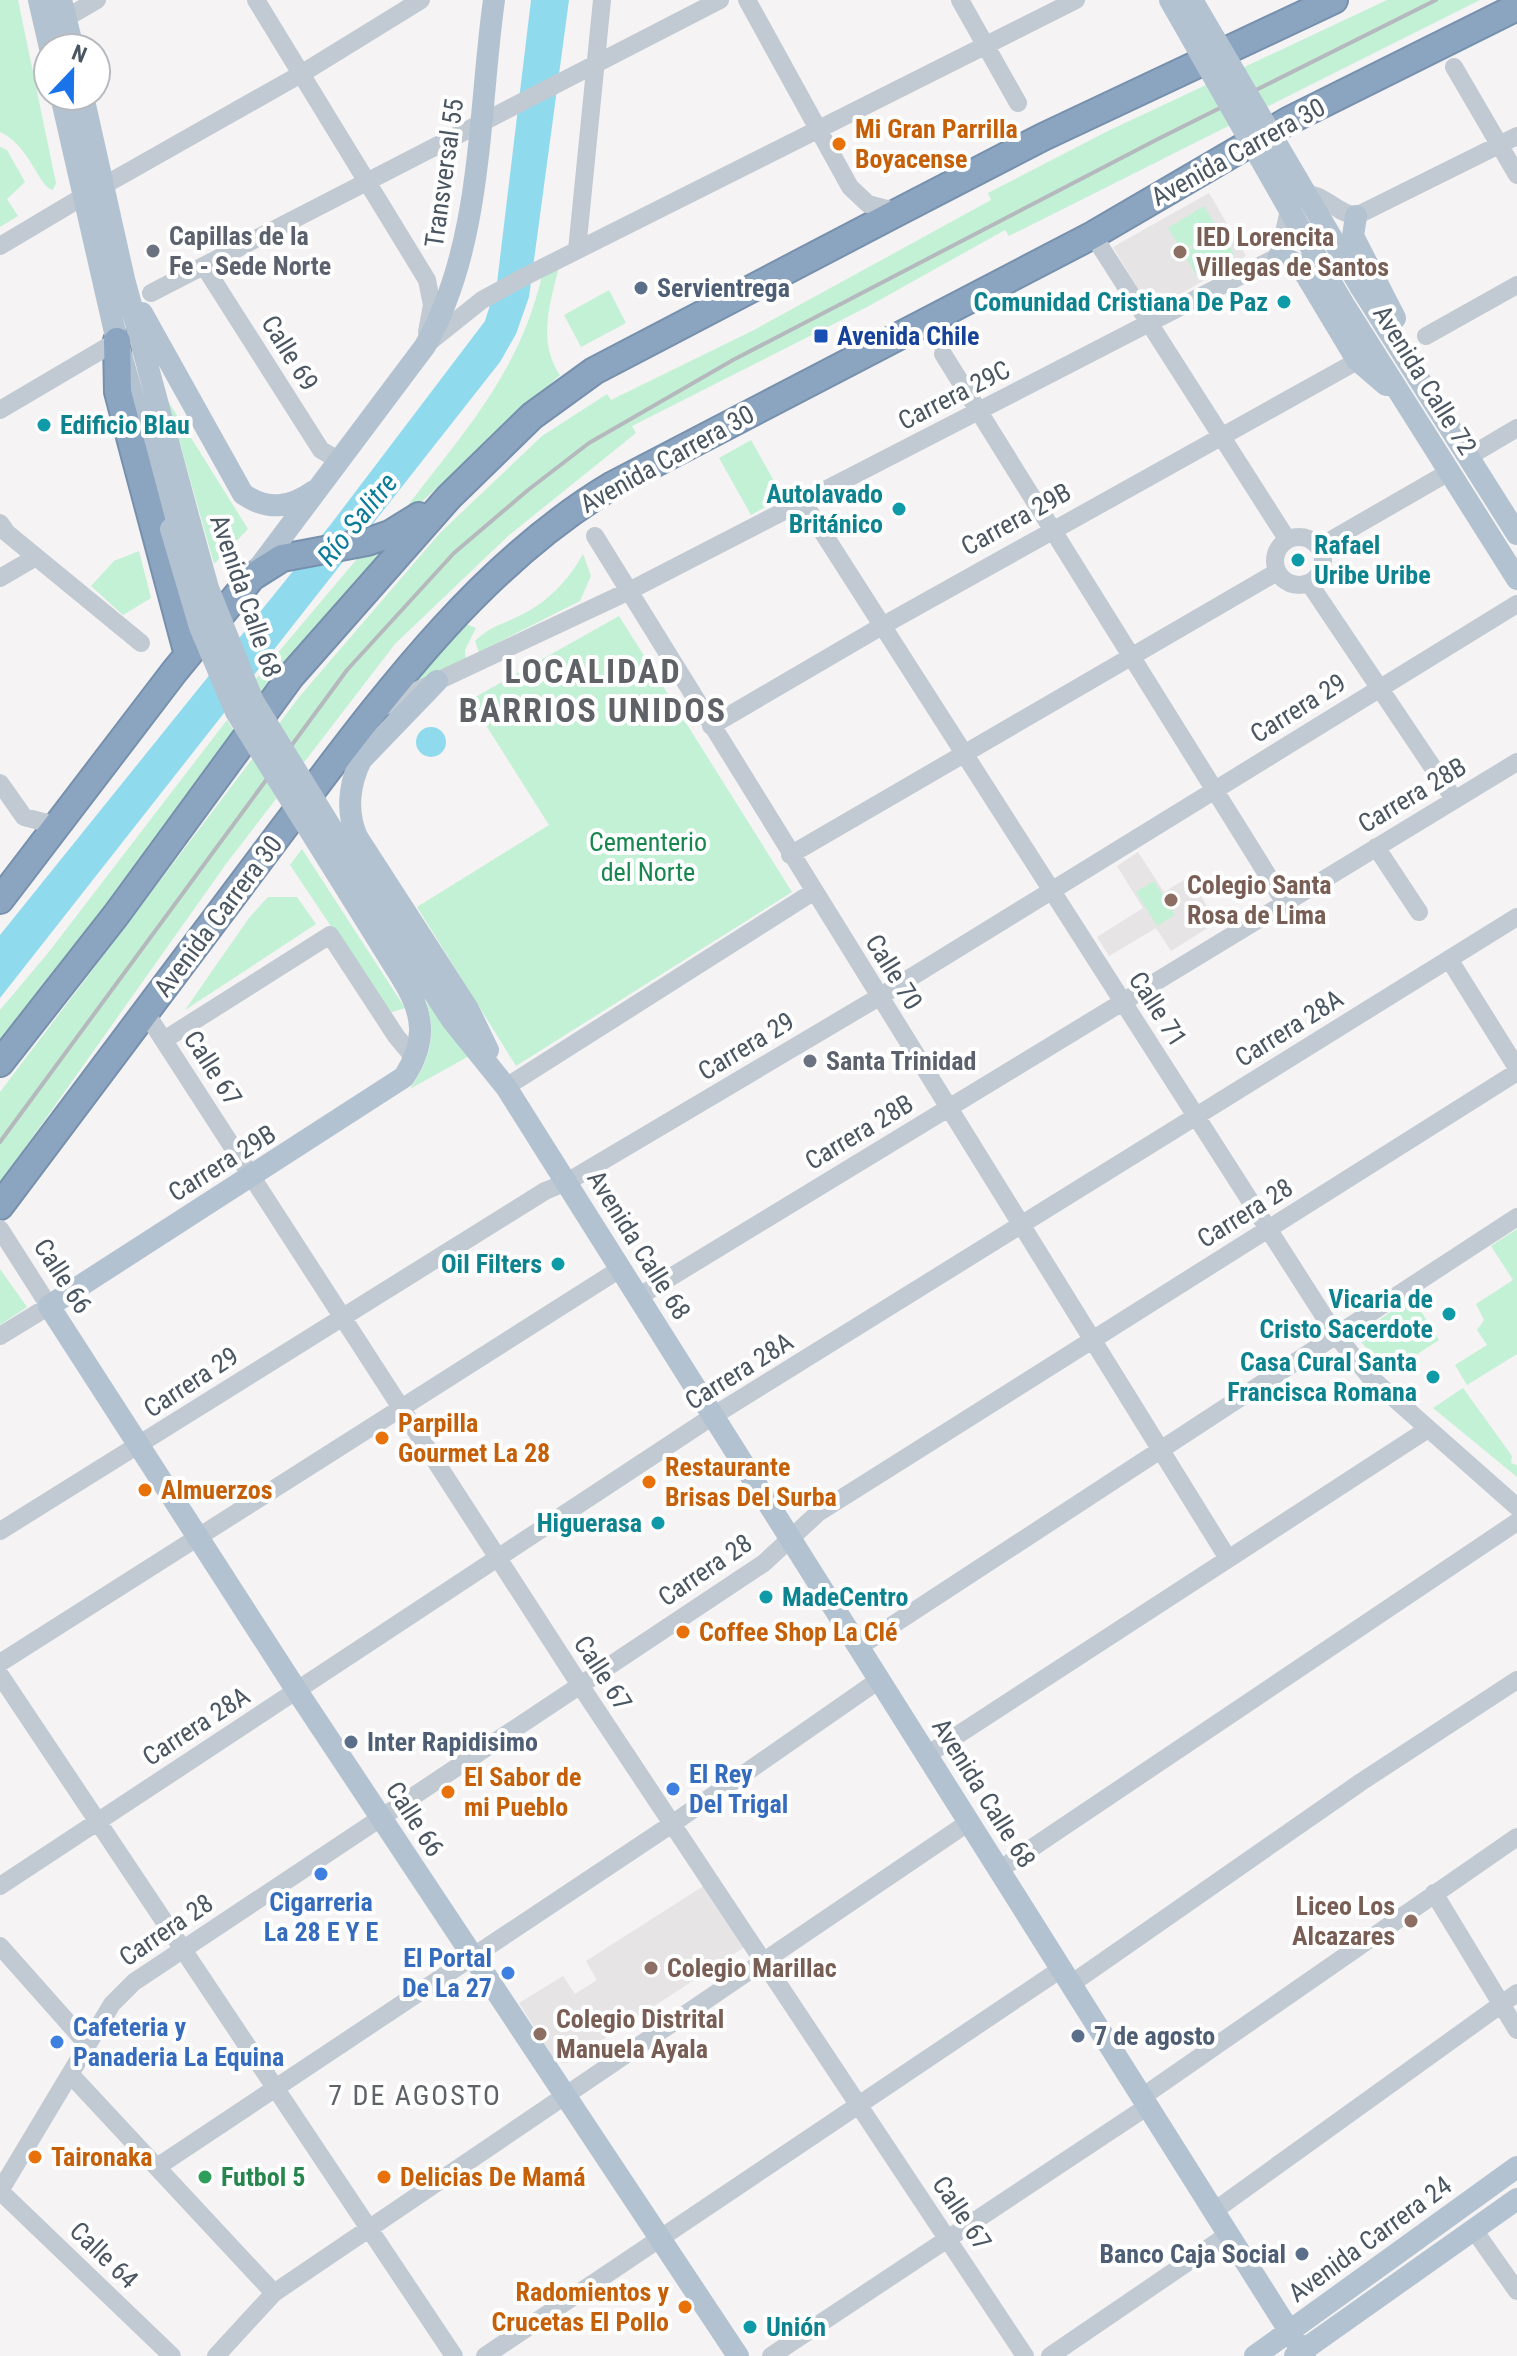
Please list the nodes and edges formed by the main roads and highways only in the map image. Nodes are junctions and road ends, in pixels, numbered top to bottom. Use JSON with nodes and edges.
{"nodes":[{"id":1,"x":39,"y":0,"type":"edge"},
{"id":2,"x":494,"y":0,"type":"edge"},
{"id":3,"x":1170,"y":0,"type":"edge"},
{"id":4,"x":1192,"y":0,"type":"edge"},
{"id":5,"x":1334,"y":0,"type":"edge"},
{"id":6,"x":1517,"y":7,"type":"edge"},
{"id":7,"x":64,"y":9,"type":"edge"},
{"id":8,"x":46,"y":32,"type":"edge"},
{"id":9,"x":69,"y":32,"type":"edge"},
{"id":10,"x":67,"y":112,"type":"edge"},
{"id":11,"x":85,"y":112,"type":"edge"},
{"id":12,"x":94,"y":191,"type":"junction"},
{"id":13,"x":1356,"y":216,"type":"road end"},
{"id":14,"x":1279,"y":256,"type":"road end"},
{"id":15,"x":124,"y":279,"type":"junction"},
{"id":16,"x":117,"y":341,"type":"junction"},
{"id":17,"x":1412,"y":368,"type":"junction"},
{"id":18,"x":1403,"y":398,"type":"junction"},
{"id":19,"x":322,"y":486,"type":"junction"},
{"id":20,"x":449,"y":497,"type":"junction"},
{"id":21,"x":181,"y":526,"type":"junction"},
{"id":22,"x":1517,"y":534,"type":"edge"},
{"id":23,"x":252,"y":577,"type":"junction"},
{"id":24,"x":1517,"y":579,"type":"edge"},
{"id":25,"x":188,"y":655,"type":"junction"},
{"id":26,"x":437,"y":681,"type":"road end"},
{"id":27,"x":0,"y":900,"type":"edge"},
{"id":28,"x":411,"y":975,"type":"junction"},
{"id":29,"x":415,"y":1059,"type":"joint"},
{"id":30,"x":0,"y":1063,"type":"edge"},
{"id":31,"x":506,"y":1087,"type":"junction"},
{"id":32,"x":0,"y":1206,"type":"edge"},
{"id":33,"x":49,"y":1306,"type":"joint"},
{"id":34,"x":1517,"y":2167,"type":"edge"},
{"id":35,"x":1517,"y":2199,"type":"edge"},
{"id":36,"x":1290,"y":2332,"type":"junction"},
{"id":37,"x":1301,"y":2354,"type":"edge"},
{"id":38,"x":738,"y":2356,"type":"edge"},
{"id":39,"x":1255,"y":2356,"type":"edge"}],
"edges":[{"from":1,"to":8,"type":"main road"},
{"from":2,"to":19,"type":"main road","name":"Transversal 55"},
{"from":3,"to":18,"type":"main road","name":"Avenida Calle 72","bridge":true},
{"from":4,"to":17,"type":"main road","name":"Avenida Calle 72","bridge":true},
{"from":5,"to":20,"type":"highway"},
{"from":6,"to":32,"type":"highway","name":"Avenida Carrera 30"},
{"from":7,"to":9,"type":"main road"},
{"from":10,"to":12,"type":"main road","name":"Avenida Calle 68"},
{"from":11,"to":12,"type":"main road","name":"Avenida Calle 68"},
{"from":12,"to":15,"type":"main road","name":"Avenida Calle 68"},
{"from":12,"to":16,"type":"main road","name":"Avenida Calle 68"},
{"from":13,"to":17,"type":"main road"},
{"from":14,"to":18,"type":"main road"},
{"from":15,"to":19,"type":"main road"},
{"from":15,"to":21,"type":"main road","name":"Avenida Calle 68"},
{"from":16,"to":21,"type":"main road","name":"Avenida Calle 68"},
{"from":16,"to":25,"type":"highway"},
{"from":17,"to":22,"type":"main road","name":"Avenida Calle 72"},
{"from":18,"to":24,"type":"main road","name":"Avenida Calle 72"},
{"from":19,"to":23,"type":"main road"},
{"from":20,"to":23,"type":"highway"},
{"from":20,"to":30,"type":"highway"},
{"from":21,"to":28,"type":"main road","name":"Avenida Calle 68","bridge":true},
{"from":23,"to":25,"type":"highway"},
{"from":25,"to":27,"type":"highway"},
{"from":26,"to":31,"type":"main road"},
{"from":28,"to":29,"type":"main road","name":"Avenida Calle 68"},
{"from":28,"to":31,"type":"main road","name":"Avenida Calle 68"},
{"from":29,"to":33,"type":"main road","name":"Carrera 29B"},
{"from":31,"to":36,"type":"main road","name":"Avenida Calle 68"},
{"from":33,"to":38,"type":"main road","name":"Calle 66"},
{"from":34,"to":36,"type":"main road","name":"Avenida Carrera 24"},
{"from":35,"to":37,"type":"main road","name":"Avenida Carrera 24"},
{"from":36,"to":37,"type":"main road","name":"Avenida Calle 68"},
{"from":36,"to":39,"type":"main road","name":"Avenida Carrera 24"}]}
